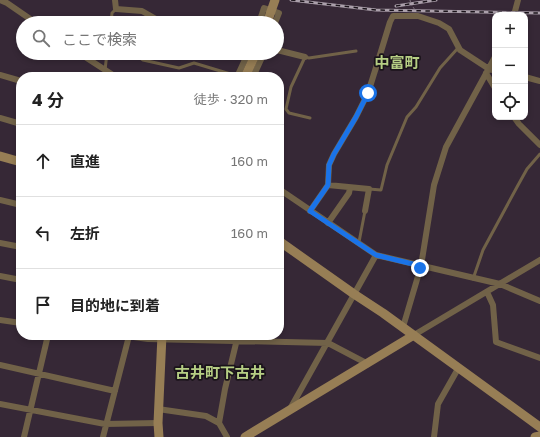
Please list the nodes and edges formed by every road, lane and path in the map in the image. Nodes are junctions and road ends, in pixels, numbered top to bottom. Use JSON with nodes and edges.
{"nodes":[{"id":1,"x":0,"y":0,"type":"edge"},
{"id":2,"x":115,"y":0,"type":"edge"},
{"id":3,"x":275,"y":0,"type":"edge"},
{"id":4,"x":410,"y":0,"type":"edge"},
{"id":5,"x":518,"y":0,"type":"edge"},
{"id":6,"x":10,"y":1,"type":"edge"},
{"id":7,"x":116,"y":9,"type":"junction"},
{"id":8,"x":515,"y":12,"type":"edge"},
{"id":9,"x":28,"y":16,"type":"edge"},
{"id":10,"x":112,"y":16,"type":"edge"},
{"id":11,"x":151,"y":16,"type":"edge"},
{"id":12,"x":261,"y":16,"type":"edge"},
{"id":13,"x":270,"y":16,"type":"edge"},
{"id":14,"x":278,"y":16,"type":"edge"},
{"id":15,"x":418,"y":16,"type":"junction"},
{"id":16,"x":458,"y":48,"type":"junction"},
{"id":17,"x":356,"y":51,"type":"dead end"},
{"id":18,"x":284,"y":52,"type":"edge"},
{"id":19,"x":304,"y":57,"type":"junction"},
{"id":20,"x":90,"y":60,"type":"edge"},
{"id":21,"x":106,"y":60,"type":"edge"},
{"id":22,"x":143,"y":60,"type":"edge"},
{"id":23,"x":246,"y":60,"type":"edge"},
{"id":24,"x":251,"y":60,"type":"edge"},
{"id":25,"x":261,"y":60,"type":"edge"},
{"id":26,"x":105,"y":70,"type":"junction"},
{"id":27,"x":490,"y":71,"type":"edge"},
{"id":28,"x":108,"y":72,"type":"edge"},
{"id":29,"x":224,"y":72,"type":"edge"},
{"id":30,"x":242,"y":72,"type":"edge"},
{"id":31,"x":243,"y":72,"type":"edge"},
{"id":32,"x":255,"y":72,"type":"edge"},
{"id":33,"x":0,"y":75,"type":"edge"},
{"id":34,"x":528,"y":78,"type":"edge"},
{"id":35,"x":16,"y":80,"type":"edge"},
{"id":36,"x":540,"y":81,"type":"edge"},
{"id":37,"x":494,"y":84,"type":"edge"},
{"id":38,"x":0,"y":118,"type":"edge"},
{"id":39,"x":310,"y":118,"type":"dead end"},
{"id":40,"x":516,"y":120,"type":"edge"},
{"id":41,"x":16,"y":123,"type":"edge"},
{"id":42,"x":540,"y":145,"type":"edge"},
{"id":43,"x":540,"y":154,"type":"edge"},
{"id":44,"x":0,"y":156,"type":"edge"},
{"id":45,"x":16,"y":161,"type":"edge"},
{"id":46,"x":328,"y":185,"type":"junction"},
{"id":47,"x":350,"y":188,"type":"junction"},
{"id":48,"x":369,"y":189,"type":"junction"},
{"id":49,"x":284,"y":193,"type":"edge"},
{"id":50,"x":0,"y":200,"type":"edge"},
{"id":51,"x":16,"y":204,"type":"edge"},
{"id":52,"x":310,"y":211,"type":"junction"},
{"id":53,"x":365,"y":211,"type":"joint"},
{"id":54,"x":328,"y":223,"type":"junction"},
{"id":55,"x":0,"y":243,"type":"edge"},
{"id":56,"x":358,"y":243,"type":"junction"},
{"id":57,"x":284,"y":245,"type":"edge"},
{"id":58,"x":16,"y":246,"type":"edge"},
{"id":59,"x":376,"y":255,"type":"junction"},
{"id":60,"x":540,"y":260,"type":"edge"},
{"id":61,"x":421,"y":266,"type":"junction"},
{"id":62,"x":0,"y":276,"type":"edge"},
{"id":63,"x":16,"y":279,"type":"edge"},
{"id":64,"x":474,"y":279,"type":"junction"},
{"id":65,"x":500,"y":284,"type":"junction"},
{"id":66,"x":487,"y":292,"type":"junction"},
{"id":67,"x":354,"y":294,"type":"junction"},
{"id":68,"x":540,"y":301,"type":"edge"},
{"id":69,"x":0,"y":320,"type":"edge"},
{"id":70,"x":16,"y":322,"type":"edge"},
{"id":71,"x":403,"y":327,"type":"junction"},
{"id":72,"x":414,"y":335,"type":"junction"},
{"id":73,"x":47,"y":340,"type":"edge"},
{"id":74,"x":128,"y":340,"type":"edge"},
{"id":75,"x":162,"y":340,"type":"edge"},
{"id":76,"x":237,"y":340,"type":"edge"},
{"id":77,"x":274,"y":340,"type":"edge"},
{"id":78,"x":328,"y":343,"type":"junction"},
{"id":79,"x":540,"y":358,"type":"edge"},
{"id":80,"x":368,"y":364,"type":"junction"},
{"id":81,"x":0,"y":365,"type":"edge"},
{"id":82,"x":459,"y":367,"type":"junction"},
{"id":83,"x":38,"y":373,"type":"junction"},
{"id":84,"x":115,"y":391,"type":"junction"},
{"id":85,"x":0,"y":404,"type":"edge"},
{"id":86,"x":158,"y":409,"type":"junction"},
{"id":87,"x":30,"y":410,"type":"junction"},
{"id":88,"x":289,"y":410,"type":"junction"},
{"id":89,"x":158,"y":423,"type":"junction"},
{"id":90,"x":219,"y":423,"type":"junction"},
{"id":91,"x":105,"y":424,"type":"junction"},
{"id":92,"x":540,"y":427,"type":"edge"},
{"id":93,"x":540,"y":436,"type":"edge"},
{"id":94,"x":24,"y":437,"type":"edge"},
{"id":95,"x":103,"y":437,"type":"edge"},
{"id":96,"x":159,"y":437,"type":"edge"},
{"id":97,"x":227,"y":437,"type":"edge"},
{"id":98,"x":245,"y":437,"type":"edge"},
{"id":99,"x":434,"y":437,"type":"edge"},
{"id":100,"x":535,"y":437,"type":"edge"}],
"edges":[{"from":1,"to":6,"type":"street"},
{"from":2,"to":7,"type":"street"},
{"from":3,"to":13,"type":"street"},
{"from":4,"to":15,"type":"path"},
{"from":5,"to":8,"type":"street"},
{"from":6,"to":9,"type":"street"},
{"from":7,"to":10,"type":"lane"},
{"from":7,"to":11,"type":"street"},
{"from":12,"to":14,"type":"street"},
{"from":15,"to":16,"type":"street"},
{"from":15,"to":46,"type":"street"},
{"from":16,"to":27,"type":"street"},
{"from":16,"to":48,"type":"lane"},
{"from":17,"to":19,"type":"lane"},
{"from":18,"to":19,"type":"street"},
{"from":19,"to":39,"type":"lane"},
{"from":20,"to":26,"type":"street"},
{"from":21,"to":26,"type":"lane"},
{"from":22,"to":29,"type":"lane"},
{"from":23,"to":30,"type":"street"},
{"from":24,"to":31,"type":"street"},
{"from":25,"to":32,"type":"street"},
{"from":26,"to":28,"type":"street"},
{"from":27,"to":37,"type":"street"},
{"from":27,"to":61,"type":"street"},
{"from":33,"to":35,"type":"street"},
{"from":34,"to":36,"type":"street"},
{"from":38,"to":41,"type":"street"},
{"from":40,"to":42,"type":"street"},
{"from":43,"to":64,"type":"lane"},
{"from":44,"to":45,"type":"street"},
{"from":46,"to":47,"type":"street"},
{"from":46,"to":52,"type":"street"},
{"from":47,"to":48,"type":"street"},
{"from":47,"to":54,"type":"street"},
{"from":48,"to":53,"type":"street"},
{"from":49,"to":52,"type":"street"},
{"from":50,"to":51,"type":"street"},
{"from":52,"to":54,"type":"street"},
{"from":53,"to":56,"type":"lane"},
{"from":54,"to":56,"type":"street"},
{"from":55,"to":58,"type":"street"},
{"from":56,"to":59,"type":"street"},
{"from":57,"to":67,"type":"street"},
{"from":59,"to":61,"type":"street"},
{"from":59,"to":67,"type":"street"},
{"from":60,"to":65,"type":"street"},
{"from":61,"to":64,"type":"street"},
{"from":61,"to":71,"type":"street"},
{"from":62,"to":63,"type":"street"},
{"from":64,"to":65,"type":"street"},
{"from":65,"to":66,"type":"street"},
{"from":65,"to":68,"type":"street"},
{"from":66,"to":72,"type":"street"},
{"from":66,"to":79,"type":"street"},
{"from":67,"to":71,"type":"street"},
{"from":67,"to":78,"type":"street"},
{"from":69,"to":70,"type":"street"},
{"from":71,"to":72,"type":"street"},
{"from":72,"to":80,"type":"street"},
{"from":72,"to":82,"type":"street"},
{"from":73,"to":83,"type":"street"},
{"from":74,"to":84,"type":"street"},
{"from":75,"to":86,"type":"street"},
{"from":76,"to":90,"type":"street"},
{"from":77,"to":78,"type":"street"},
{"from":78,"to":80,"type":"street"},
{"from":78,"to":88,"type":"street"},
{"from":80,"to":88,"type":"street"},
{"from":81,"to":83,"type":"street"},
{"from":82,"to":92,"type":"street"},
{"from":82,"to":99,"type":"street"},
{"from":83,"to":84,"type":"street"},
{"from":83,"to":87,"type":"street"},
{"from":84,"to":91,"type":"street"},
{"from":85,"to":87,"type":"street"},
{"from":86,"to":89,"type":"street"},
{"from":86,"to":90,"type":"street"},
{"from":87,"to":91,"type":"street"},
{"from":87,"to":94,"type":"street"},
{"from":88,"to":98,"type":"street"},
{"from":89,"to":91,"type":"street"},
{"from":89,"to":96,"type":"street"},
{"from":90,"to":97,"type":"street"},
{"from":91,"to":95,"type":"street"},
{"from":93,"to":100,"type":"street"}]}
